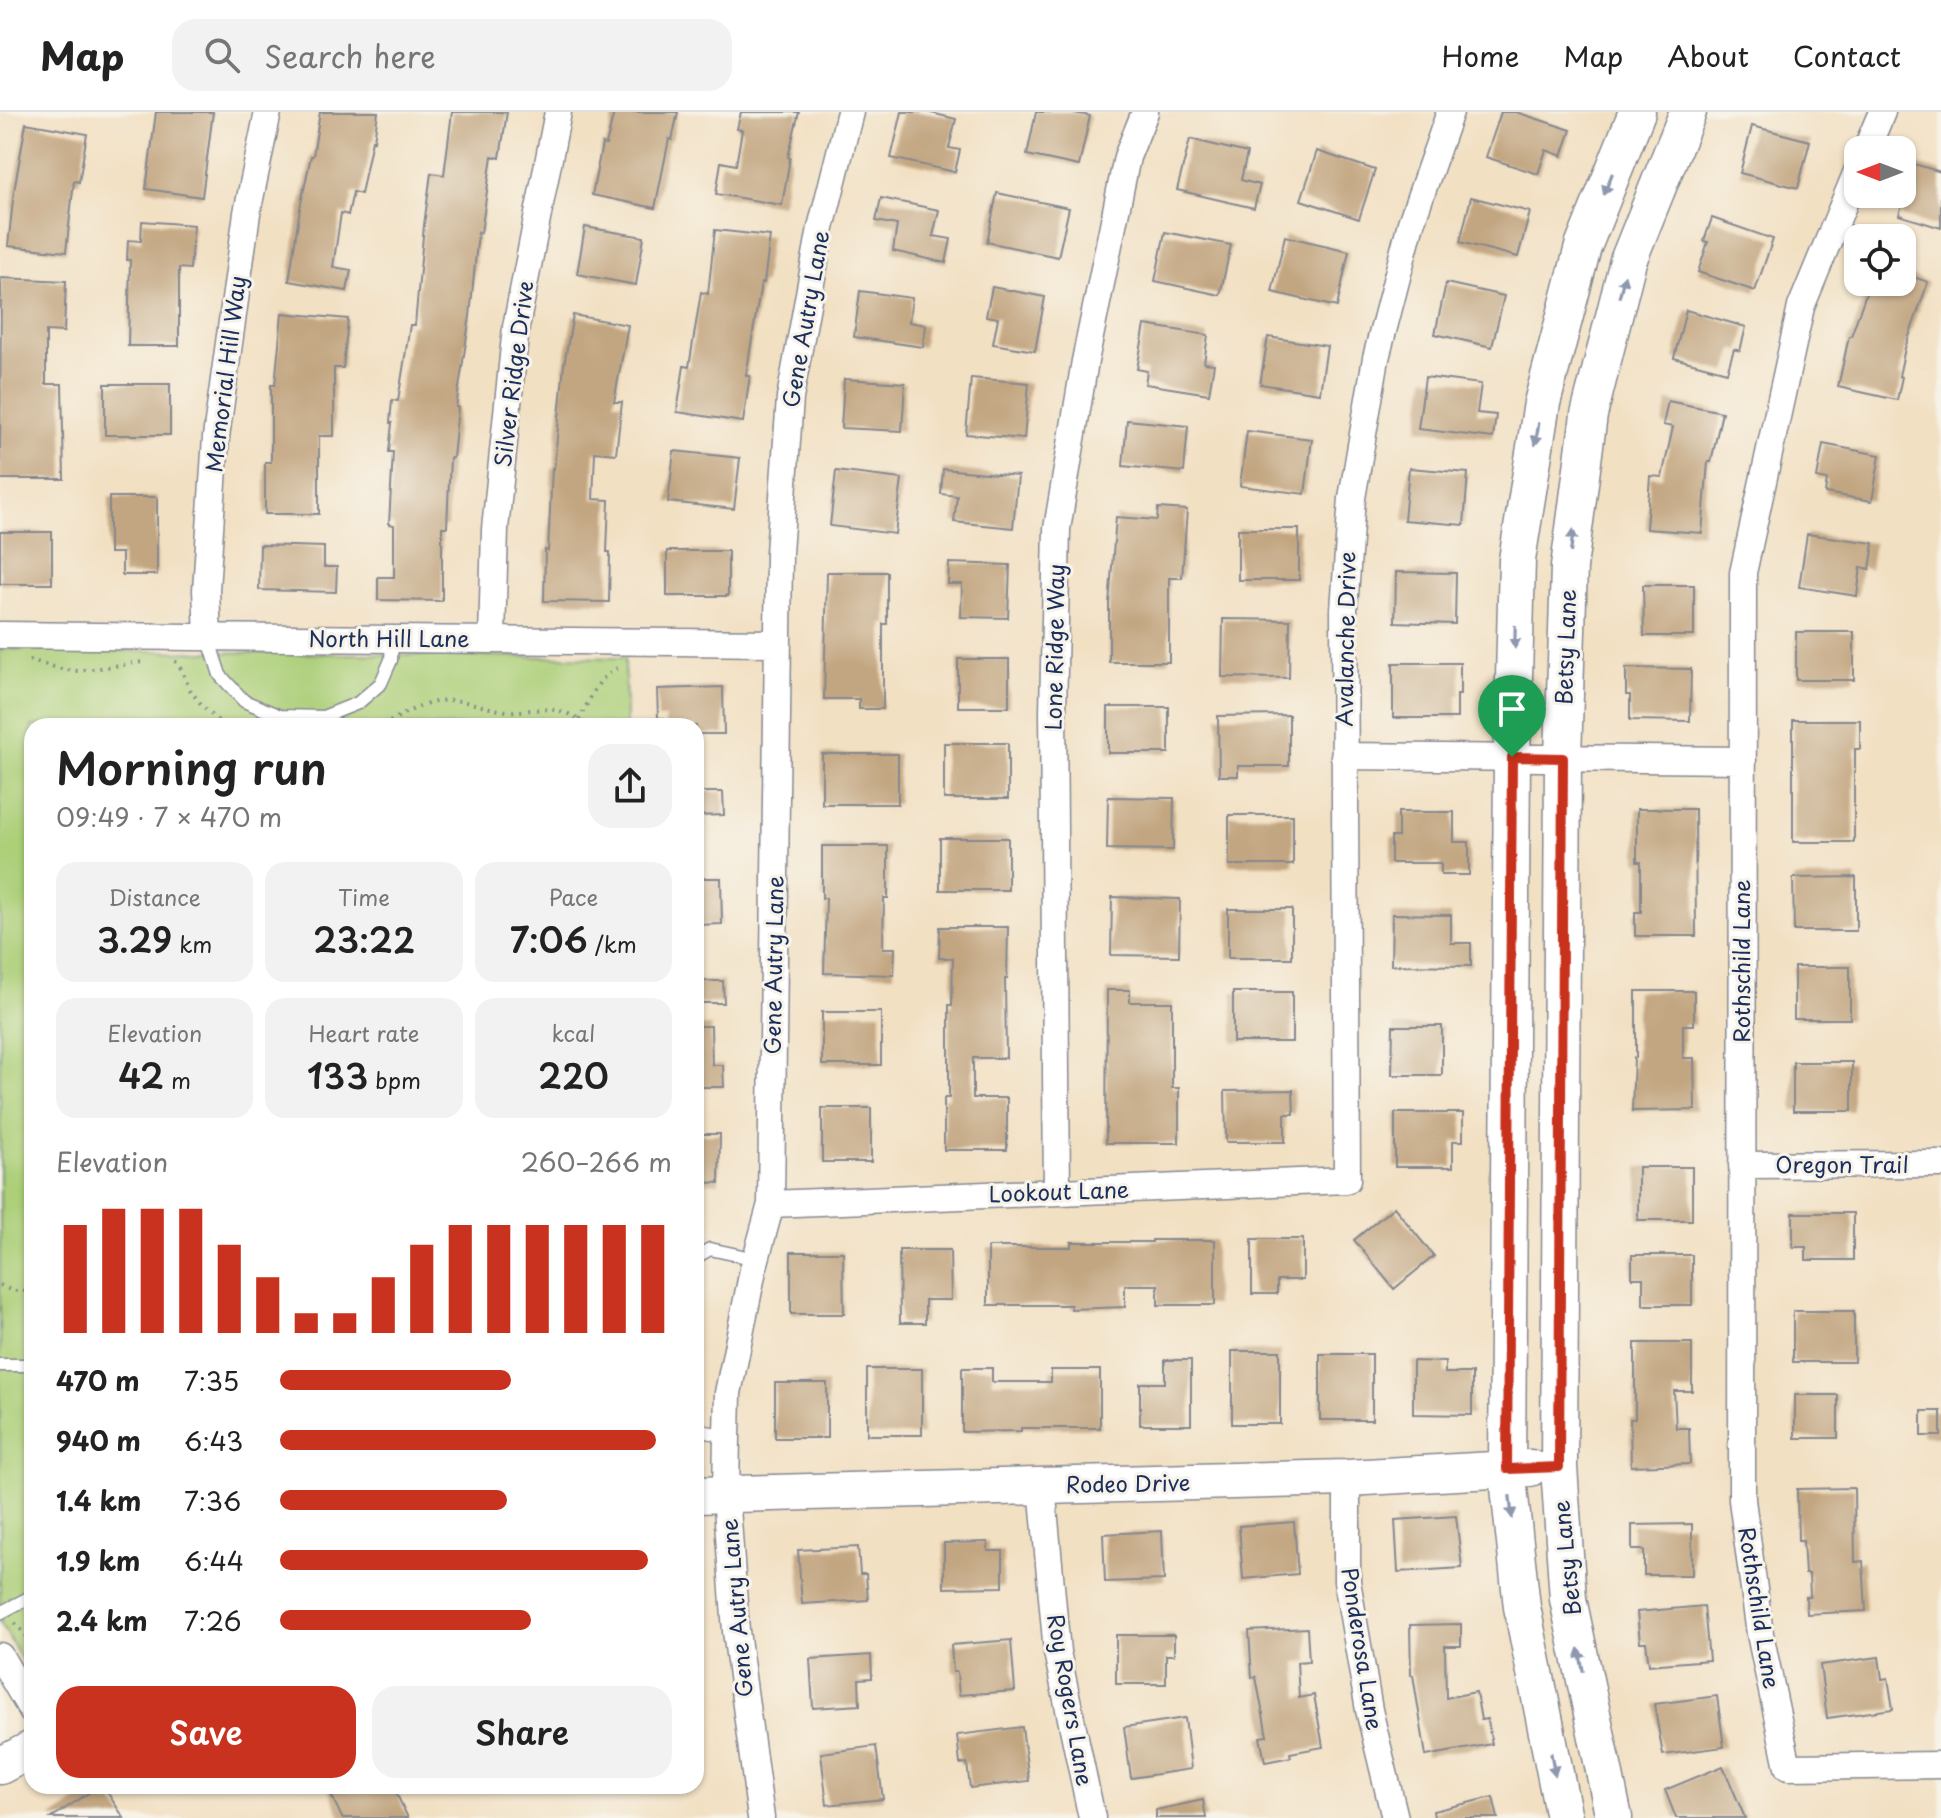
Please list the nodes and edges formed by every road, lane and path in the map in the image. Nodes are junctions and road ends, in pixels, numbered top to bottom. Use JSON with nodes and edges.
{"nodes":[{"id":1,"x":268,"y":112,"type":"edge"},
{"id":2,"x":558,"y":112,"type":"edge"},
{"id":3,"x":850,"y":112,"type":"edge"},
{"id":4,"x":1145,"y":112,"type":"edge"},
{"id":5,"x":1450,"y":112,"type":"edge"},
{"id":6,"x":1637,"y":112,"type":"edge"},
{"id":7,"x":1688,"y":112,"type":"edge"},
{"id":8,"x":1882,"y":112,"type":"edge"},
{"id":9,"x":1872,"y":136,"type":"edge"},
{"id":10,"x":1844,"y":203,"type":"edge"},
{"id":11,"x":0,"y":635,"type":"edge"},
{"id":12,"x":208,"y":637,"type":"junction"},
{"id":13,"x":492,"y":639,"type":"junction"},
{"id":14,"x":392,"y":640,"type":"junction"},
{"id":15,"x":778,"y":643,"type":"junction"},
{"id":16,"x":20,"y":657,"type":"dead end"},
{"id":17,"x":172,"y":660,"type":"dead end"},
{"id":18,"x":143,"y":662,"type":"dead end"},
{"id":19,"x":629,"y":666,"type":"dead end"},
{"id":20,"x":216,"y":718,"type":"edge"},
{"id":21,"x":395,"y":718,"type":"edge"},
{"id":22,"x":575,"y":718,"type":"edge"},
{"id":23,"x":580,"y":718,"type":"edge"},
{"id":24,"x":1344,"y":756,"type":"junction"},
{"id":25,"x":1512,"y":757,"type":"junction"},
{"id":26,"x":1563,"y":758,"type":"junction"},
{"id":27,"x":1743,"y":760,"type":"junction"},
{"id":28,"x":1941,"y":1164,"type":"edge"},
{"id":29,"x":1742,"y":1165,"type":"junction"},
{"id":30,"x":1347,"y":1180,"type":"joint"},
{"id":31,"x":1057,"y":1192,"type":"junction"},
{"id":32,"x":771,"y":1204,"type":"junction"},
{"id":33,"x":704,"y":1252,"type":"edge"},
{"id":34,"x":756,"y":1259,"type":"junction"},
{"id":35,"x":0,"y":1285,"type":"edge"},
{"id":36,"x":24,"y":1290,"type":"edge"},
{"id":37,"x":0,"y":1365,"type":"edge"},
{"id":38,"x":24,"y":1365,"type":"edge"},
{"id":39,"x":704,"y":1432,"type":"edge"},
{"id":40,"x":727,"y":1436,"type":"junction"},
{"id":41,"x":1559,"y":1467,"type":"junction"},
{"id":42,"x":1507,"y":1469,"type":"junction"},
{"id":43,"x":1347,"y":1478,"type":"junction"},
{"id":44,"x":1042,"y":1486,"type":"junction"},
{"id":45,"x":711,"y":1495,"type":"edge"},
{"id":46,"x":24,"y":1600,"type":"edge"},
{"id":47,"x":0,"y":1613,"type":"edge"},
{"id":48,"x":15,"y":1623,"type":"dead end"},
{"id":49,"x":24,"y":1633,"type":"edge"},
{"id":50,"x":0,"y":1656,"type":"edge"},
{"id":51,"x":24,"y":1697,"type":"edge"},
{"id":52,"x":24,"y":1753,"type":"edge"},
{"id":53,"x":1941,"y":1765,"type":"edge"},
{"id":54,"x":0,"y":1766,"type":"edge"},
{"id":55,"x":761,"y":1818,"type":"edge"},
{"id":56,"x":1092,"y":1818,"type":"edge"},
{"id":57,"x":1395,"y":1818,"type":"edge"},
{"id":58,"x":1564,"y":1818,"type":"edge"},
{"id":59,"x":1614,"y":1818,"type":"edge"}],
"edges":[{"from":1,"to":12,"type":"street","name":"Memorial Hill Way"},
{"from":2,"to":13,"type":"street","name":"Silver Ridge Drive"},
{"from":3,"to":15,"type":"street","name":"Gene Autry Lane"},
{"from":4,"to":31,"type":"street","name":"Lone Ridge Way"},
{"from":5,"to":24,"type":"street","name":"Avalanche Drive"},
{"from":6,"to":25,"type":"main road","one_way":true},
{"from":26,"to":7,"type":"main road","name":"Betsy Lane","one_way":true},
{"from":8,"to":9,"type":"street"},
{"from":10,"to":27,"type":"street","name":"Rothschild Lane"},
{"from":11,"to":12,"type":"street","name":"North Hill Lane"},
{"from":12,"to":14,"type":"street","name":"North Hill Lane"},
{"from":12,"to":14,"type":"lane"},
{"from":13,"to":14,"type":"street","name":"North Hill Lane"},
{"from":13,"to":15,"type":"street","name":"North Hill Lane"},
{"from":15,"to":32,"type":"street","name":"Gene Autry Lane"},
{"from":16,"to":18,"type":"path"},
{"from":17,"to":20,"type":"path"},
{"from":19,"to":23,"type":"path"},
{"from":21,"to":22,"type":"path"},
{"from":24,"to":25,"type":"street"},
{"from":24,"to":30,"type":"street","name":"Avalanche Drive"},
{"from":25,"to":26,"type":"street"},
{"from":25,"to":42,"type":"main road"},
{"from":26,"to":27,"type":"street"},
{"from":26,"to":41,"type":"main road","name":"Betsy Lane"},
{"from":27,"to":29,"type":"street","name":"Rothschild Lane"},
{"from":28,"to":29,"type":"street","name":"Oregon Trail"},
{"from":29,"to":53,"type":"street","name":"Rothschild Lane"},
{"from":30,"to":31,"type":"street","name":"Lookout Lane"},
{"from":31,"to":32,"type":"street","name":"Lookout Lane"},
{"from":32,"to":34,"type":"street","name":"Gene Autry Lane"},
{"from":33,"to":34,"type":"lane"},
{"from":34,"to":40,"type":"street","name":"Gene Autry Lane"},
{"from":35,"to":36,"type":"path"},
{"from":37,"to":38,"type":"lane"},
{"from":39,"to":40,"type":"lane"},
{"from":40,"to":45,"type":"street","name":"Gene Autry Lane"},
{"from":41,"to":42,"type":"main road","name":"Rodeo Drive"},
{"from":59,"to":41,"type":"main road","name":"Betsy Lane","one_way":true},
{"from":42,"to":43,"type":"main road","name":"Rodeo Drive"},
{"from":42,"to":58,"type":"main road","one_way":true},
{"from":43,"to":44,"type":"main road","name":"Rodeo Drive"},
{"from":43,"to":57,"type":"street","name":"Ponderosa Lane"},
{"from":44,"to":45,"type":"main road","name":"Rodeo Drive"},
{"from":44,"to":56,"type":"street","name":"Roy Rogers Lane"},
{"from":45,"to":55,"type":"street","name":"Gene Autry Lane"},
{"from":46,"to":47,"type":"lane"},
{"from":48,"to":49,"type":"path"},
{"from":50,"to":51,"type":"street"},
{"from":52,"to":54,"type":"main road"}]}
